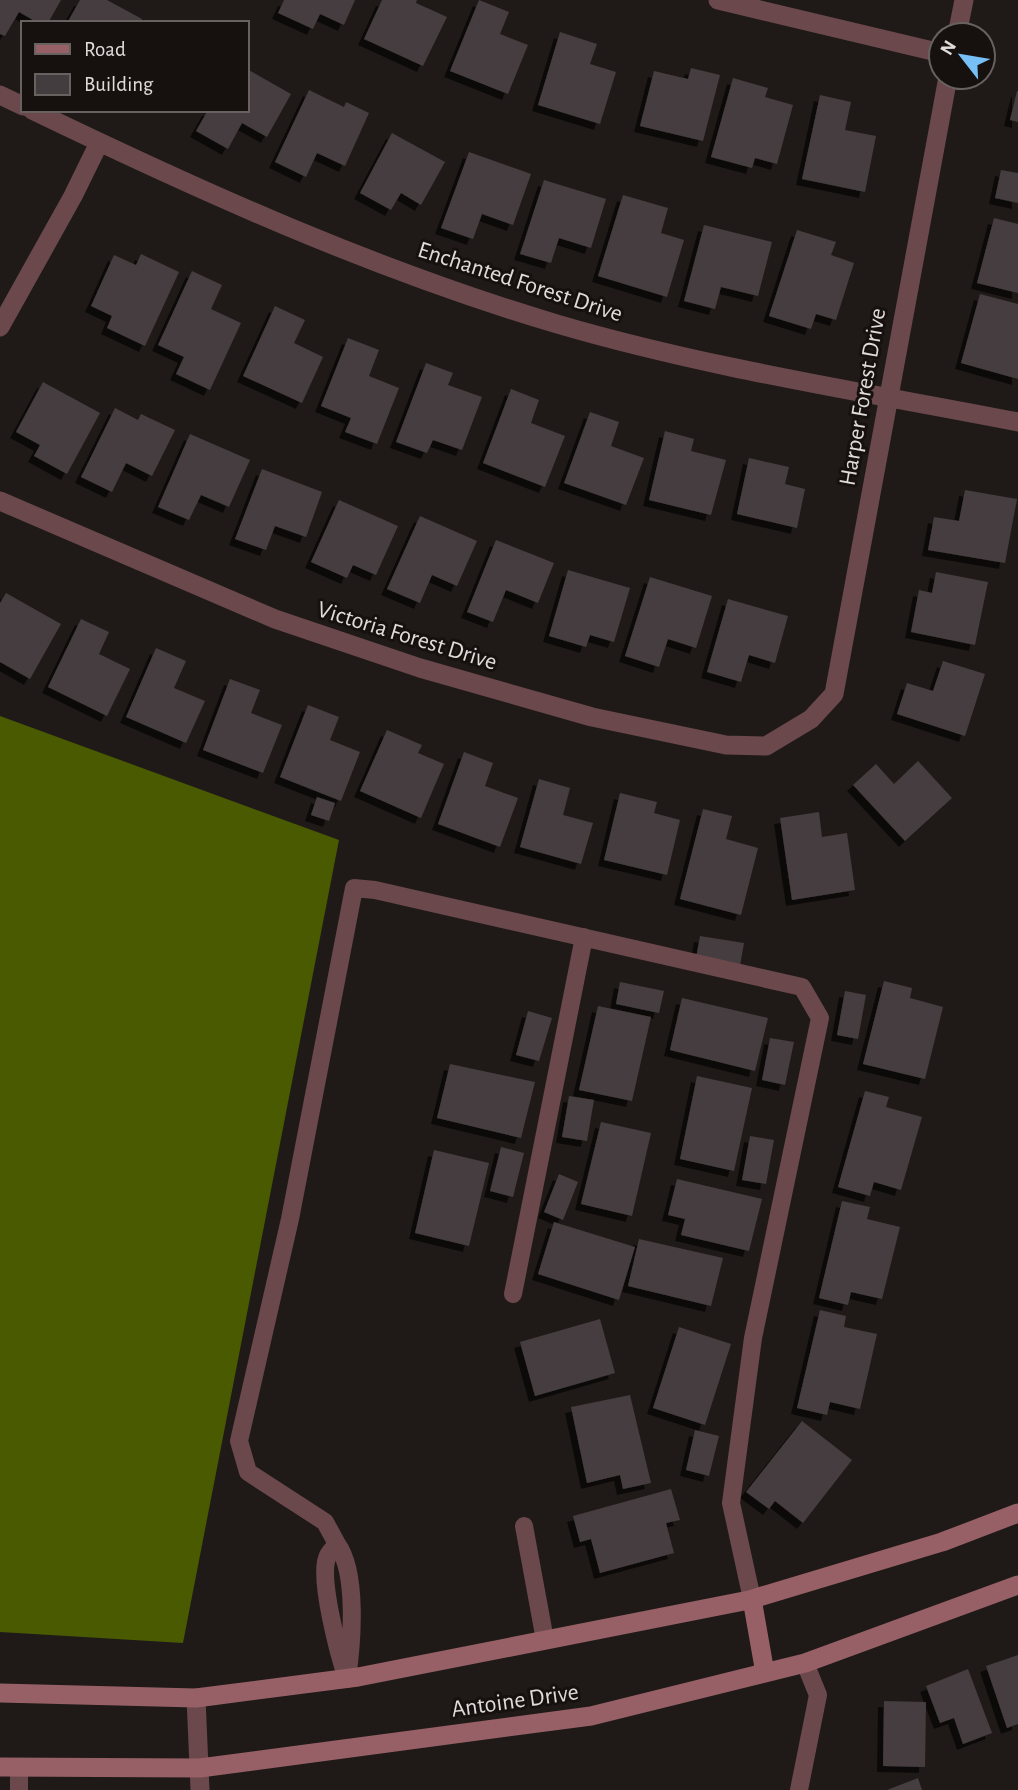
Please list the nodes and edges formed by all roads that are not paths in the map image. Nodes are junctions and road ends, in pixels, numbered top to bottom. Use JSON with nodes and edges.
{"nodes":[{"id":1,"x":718,"y":0,"type":"edge"},
{"id":2,"x":964,"y":0,"type":"edge"},
{"id":3,"x":960,"y":21,"type":"edge"},
{"id":4,"x":927,"y":50,"type":"edge"},
{"id":5,"x":945,"y":91,"type":"edge"},
{"id":6,"x":0,"y":95,"type":"edge"},
{"id":7,"x":21,"y":105,"type":"edge"},
{"id":8,"x":36,"y":112,"type":"edge"},
{"id":9,"x":99,"y":143,"type":"junction"},
{"id":10,"x":0,"y":327,"type":"edge"},
{"id":11,"x":888,"y":397,"type":"junction"},
{"id":12,"x":1018,"y":422,"type":"edge"},
{"id":13,"x":0,"y":501,"type":"edge"},
{"id":14,"x":811,"y":719,"type":"joint"},
{"id":15,"x":584,"y":937,"type":"junction"},
{"id":16,"x":513,"y":1294,"type":"dead end"},
{"id":17,"x":1018,"y":1513,"type":"edge"},
{"id":18,"x":524,"y":1526,"type":"dead end"},
{"id":19,"x":1018,"y":1585,"type":"edge"},
{"id":20,"x":752,"y":1599,"type":"junction"},
{"id":21,"x":545,"y":1640,"type":"junction"},
{"id":22,"x":805,"y":1663,"type":"junction"},
{"id":23,"x":765,"y":1674,"type":"junction"},
{"id":24,"x":347,"y":1679,"type":"junction"},
{"id":25,"x":0,"y":1693,"type":"edge"},
{"id":26,"x":196,"y":1698,"type":"junction"},
{"id":27,"x":9,"y":1767,"type":"edge"},
{"id":28,"x":200,"y":1768,"type":"junction"},
{"id":29,"x":19,"y":1790,"type":"edge"},
{"id":30,"x":200,"y":1790,"type":"edge"},
{"id":31,"x":799,"y":1790,"type":"edge"}],
"edges":[{"from":1,"to":4,"type":"street"},
{"from":2,"to":3,"type":"street"},
{"from":5,"to":11,"type":"street","name":"Harper Forest Drive"},
{"from":6,"to":7,"type":"street"},
{"from":8,"to":9,"type":"street","name":"Enchanted Forest Drive"},
{"from":9,"to":10,"type":"street"},
{"from":9,"to":11,"type":"street","name":"Enchanted Forest Drive"},
{"from":11,"to":12,"type":"street","name":"Enchanted Forest Drive"},
{"from":11,"to":14,"type":"street","name":"Harper Forest Drive"},
{"from":13,"to":14,"type":"street","name":"Victoria Forest Drive"},
{"from":15,"to":16,"type":"lane"},
{"from":15,"to":20,"type":"lane"},
{"from":15,"to":24,"type":"lane"},
{"from":17,"to":20,"type":"main road","name":"Antoine Drive"},
{"from":18,"to":21,"type":"lane"},
{"from":19,"to":22,"type":"main road","name":"Antoine Drive"},
{"from":20,"to":21,"type":"main road","name":"Antoine Drive"},
{"from":20,"to":23,"type":"main road"},
{"from":21,"to":24,"type":"main road","name":"Antoine Drive"},
{"from":22,"to":23,"type":"main road","name":"Antoine Drive"},
{"from":22,"to":31,"type":"lane"},
{"from":23,"to":28,"type":"main road","name":"Antoine Drive"},
{"from":24,"to":26,"type":"main road","name":"Antoine Drive"},
{"from":25,"to":26,"type":"main road","name":"Antoine Drive"},
{"from":26,"to":28,"type":"street"},
{"from":27,"to":28,"type":"main road","name":"Antoine Drive"},
{"from":27,"to":29,"type":"lane"},
{"from":28,"to":30,"type":"street"}]}
